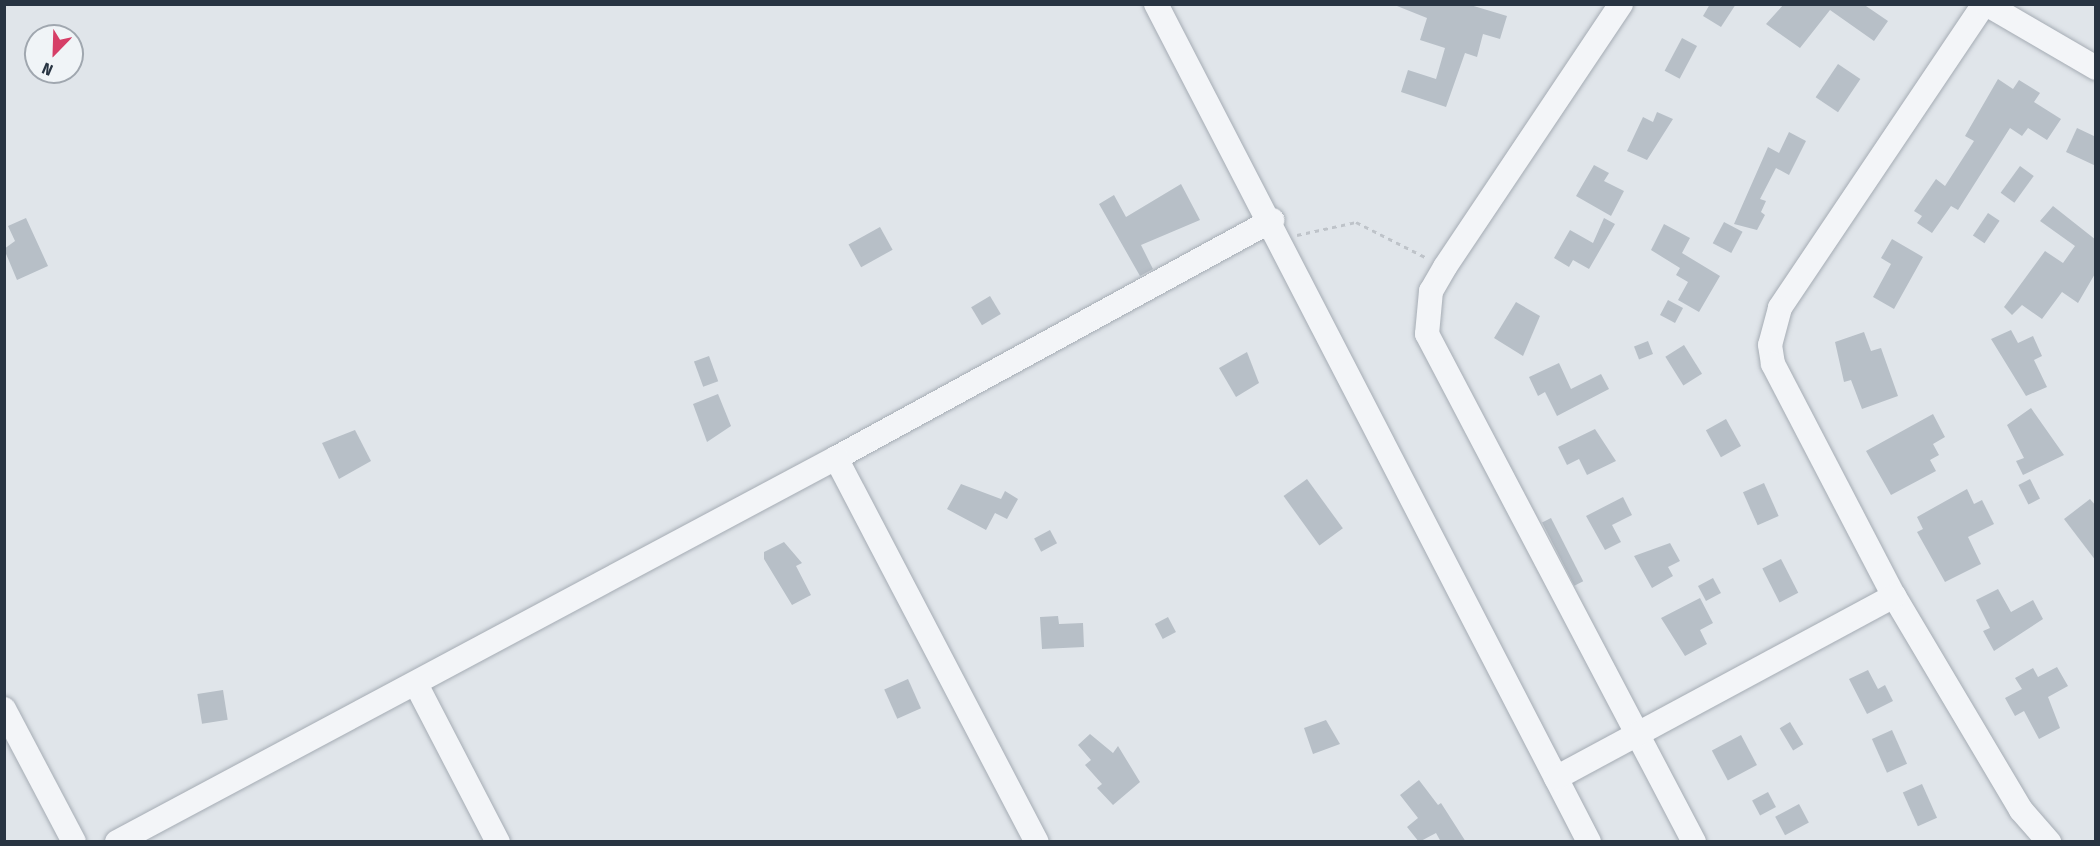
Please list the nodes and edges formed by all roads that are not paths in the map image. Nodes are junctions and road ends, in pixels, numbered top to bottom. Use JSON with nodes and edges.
{"nodes":[{"id":1,"x":1156,"y":4,"type":"edge"},
{"id":2,"x":1622,"y":4,"type":"edge"},
{"id":3,"x":1985,"y":4,"type":"edge"},
{"id":4,"x":2096,"y":68,"type":"edge"},
{"id":5,"x":1277,"y":229,"type":"junction"},
{"id":6,"x":836,"y":458,"type":"junction"},
{"id":7,"x":1894,"y":596,"type":"junction"},
{"id":8,"x":417,"y":686,"type":"junction"},
{"id":9,"x":4,"y":709,"type":"edge"},
{"id":10,"x":1638,"y":733,"type":"junction"},
{"id":11,"x":1556,"y":778,"type":"junction"},
{"id":12,"x":74,"y":842,"type":"edge"},
{"id":13,"x":117,"y":842,"type":"edge"},
{"id":14,"x":498,"y":842,"type":"edge"},
{"id":15,"x":1037,"y":842,"type":"edge"},
{"id":16,"x":1589,"y":842,"type":"edge"},
{"id":17,"x":1694,"y":842,"type":"edge"},
{"id":18,"x":2049,"y":842,"type":"edge"}],
"edges":[{"from":1,"to":5,"type":"street"},
{"from":2,"to":10,"type":"street"},
{"from":3,"to":4,"type":"street"},
{"from":3,"to":7,"type":"street"},
{"from":5,"to":6,"type":"street"},
{"from":5,"to":11,"type":"street"},
{"from":6,"to":8,"type":"street"},
{"from":6,"to":15,"type":"street"},
{"from":7,"to":10,"type":"street"},
{"from":7,"to":18,"type":"street"},
{"from":8,"to":13,"type":"street"},
{"from":8,"to":14,"type":"street"},
{"from":9,"to":12,"type":"street"},
{"from":10,"to":11,"type":"street"},
{"from":10,"to":17,"type":"street"},
{"from":11,"to":16,"type":"street"}]}
